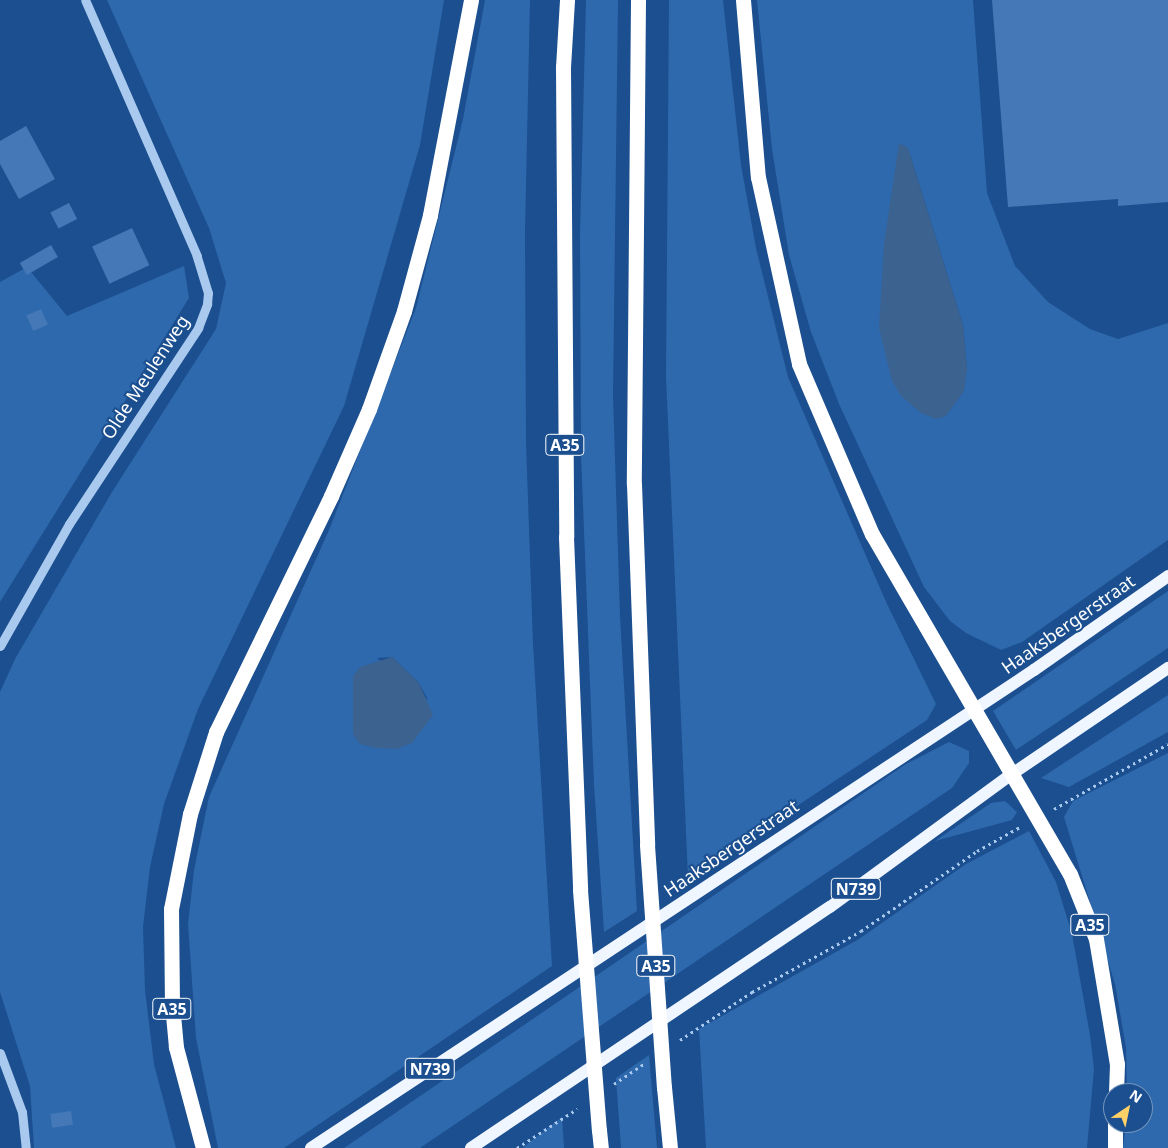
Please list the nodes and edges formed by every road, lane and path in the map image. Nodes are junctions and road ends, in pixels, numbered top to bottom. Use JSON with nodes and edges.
{"nodes":[{"id":1,"x":85,"y":0,"type":"edge"},
{"id":2,"x":471,"y":0,"type":"edge"},
{"id":3,"x":567,"y":0,"type":"edge"},
{"id":4,"x":638,"y":0,"type":"edge"},
{"id":5,"x":743,"y":0,"type":"edge"},
{"id":6,"x":1168,"y":576,"type":"edge"},
{"id":7,"x":0,"y":646,"type":"edge"},
{"id":8,"x":1168,"y":668,"type":"edge"},
{"id":9,"x":974,"y":709,"type":"junction"},
{"id":10,"x":1168,"y":744,"type":"edge"},
{"id":11,"x":1012,"y":774,"type":"junction"},
{"id":12,"x":1039,"y":818,"type":"junction"},
{"id":13,"x":672,"y":1046,"type":"dead end"},
{"id":14,"x":0,"y":1053,"type":"edge"},
{"id":15,"x":648,"y":1061,"type":"dead end"},
{"id":16,"x":1116,"y":1083,"type":"edge"},
{"id":17,"x":608,"y":1088,"type":"dead end"},
{"id":18,"x":584,"y":1104,"type":"dead end"},
{"id":19,"x":1115,"y":1133,"type":"edge"},
{"id":20,"x":26,"y":1148,"type":"edge"},
{"id":21,"x":203,"y":1148,"type":"edge"},
{"id":22,"x":311,"y":1148,"type":"edge"},
{"id":23,"x":471,"y":1148,"type":"edge"},
{"id":24,"x":517,"y":1148,"type":"edge"},
{"id":25,"x":601,"y":1148,"type":"edge"},
{"id":26,"x":670,"y":1148,"type":"edge"},
{"id":27,"x":1114,"y":1148,"type":"edge"}],
"edges":[{"from":1,"to":7,"type":"street","name":"Olde Meulenweg"},
{"from":2,"to":21,"type":"highway","number":"A35"},
{"from":3,"to":25,"type":"highway","number":"A35","bridge":true},
{"from":4,"to":26,"type":"highway","number":"A35","bridge":true},
{"from":5,"to":9,"type":"highway","number":"A35"},
{"from":6,"to":9,"type":"main road","name":"Haaksbergerstraat","number":"N739"},
{"from":8,"to":11,"type":"main road","number":"N739"},
{"from":9,"to":11,"type":"highway","number":"A35"},
{"from":9,"to":22,"type":"main road","name":"Haaksbergerstraat","number":"N739"},
{"from":10,"to":12,"type":"path"},
{"from":11,"to":12,"type":"highway","number":"A35"},
{"from":11,"to":23,"type":"main road","number":"N739"},
{"from":12,"to":13,"type":"path"},
{"from":12,"to":16,"type":"highway","number":"A35"},
{"from":14,"to":20,"type":"street"},
{"from":15,"to":17,"type":"path"},
{"from":18,"to":24,"type":"path"},
{"from":19,"to":27,"type":"highway"}]}
